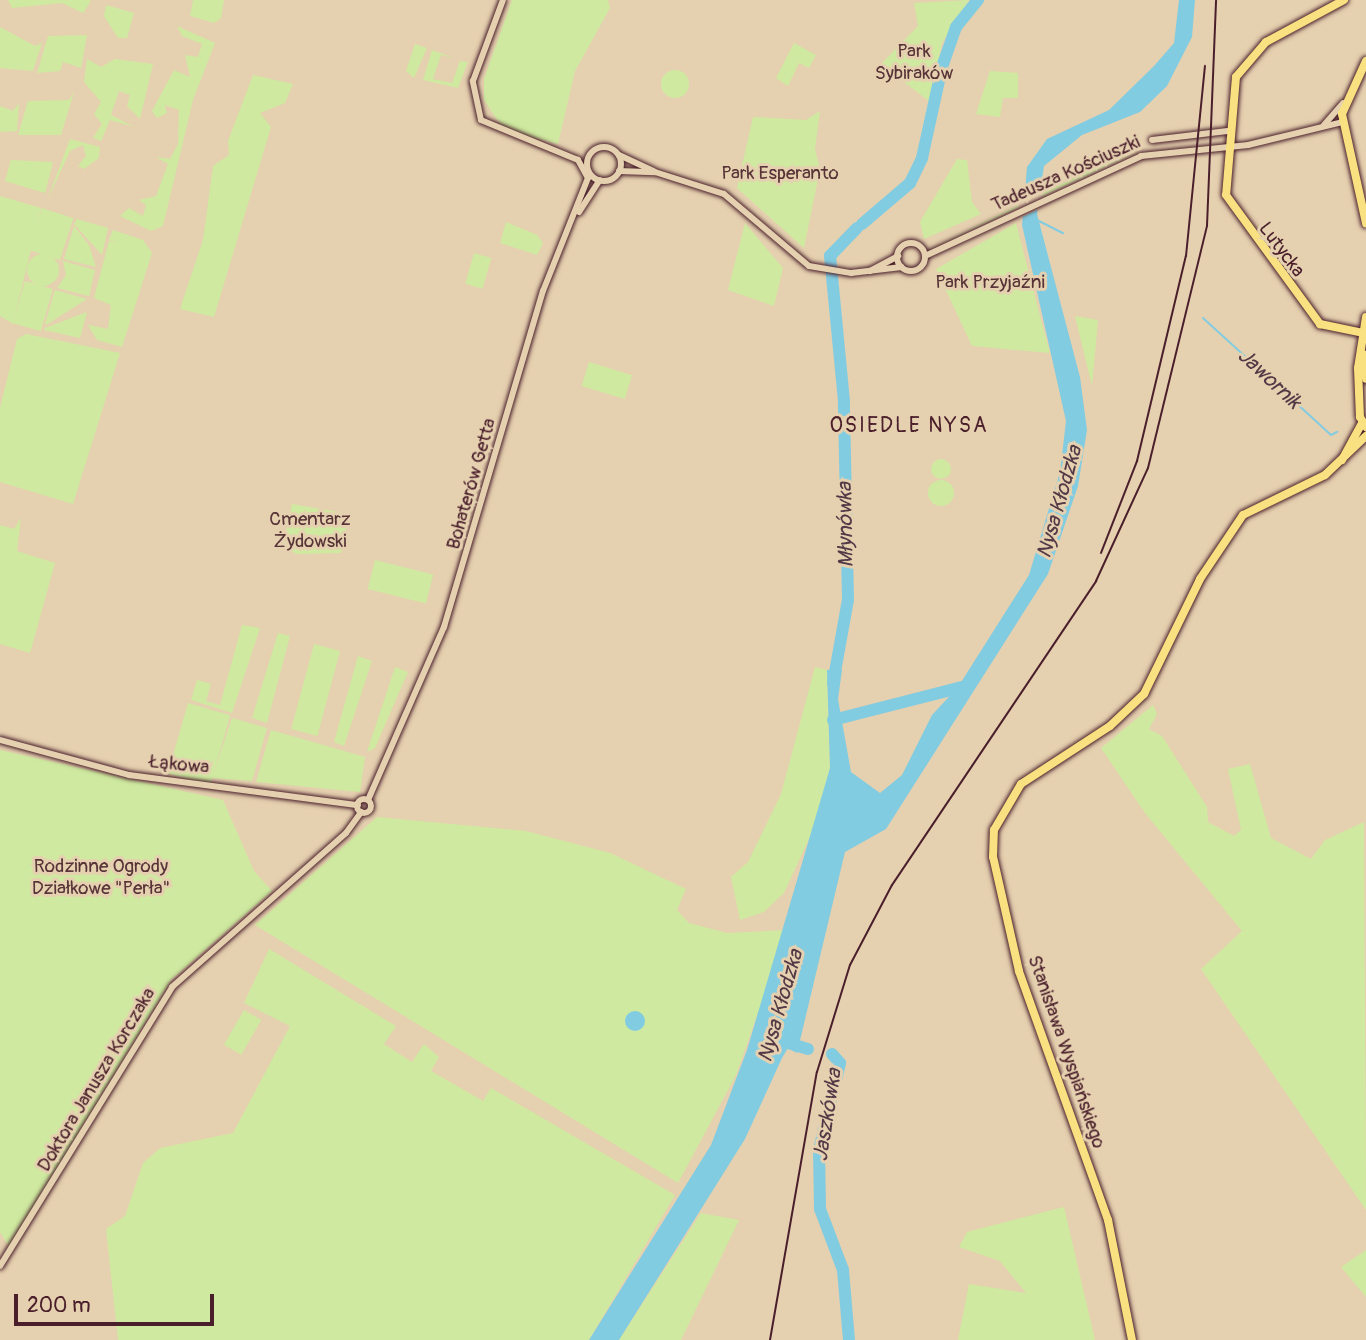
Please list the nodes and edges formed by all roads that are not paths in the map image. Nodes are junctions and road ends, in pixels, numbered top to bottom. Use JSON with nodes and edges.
{"nodes":[{"id":1,"x":503,"y":0,"type":"edge"},
{"id":2,"x":1344,"y":0,"type":"edge"},
{"id":3,"x":1366,"y":61,"type":"edge"},
{"id":4,"x":1343,"y":103,"type":"junction"},
{"id":5,"x":1343,"y":122,"type":"junction"},
{"id":6,"x":1323,"y":127,"type":"junction"},
{"id":7,"x":1227,"y":131,"type":"junction"},
{"id":8,"x":1152,"y":140,"type":"dead end"},
{"id":9,"x":1227,"y":145,"type":"junction"},
{"id":10,"x":617,"y":153,"type":"junction"},
{"id":11,"x":590,"y":154,"type":"junction"},
{"id":12,"x":574,"y":158,"type":"junction"},
{"id":13,"x":589,"y":171,"type":"junction"},
{"id":14,"x":618,"y":171,"type":"junction"},
{"id":15,"x":654,"y":173,"type":"junction"},
{"id":16,"x":600,"y":180,"type":"junction"},
{"id":17,"x":576,"y":216,"type":"junction"},
{"id":18,"x":1366,"y":223,"type":"edge"},
{"id":19,"x":898,"y":256,"type":"junction"},
{"id":20,"x":925,"y":256,"type":"junction"},
{"id":21,"x":902,"y":267,"type":"junction"},
{"id":22,"x":868,"y":272,"type":"junction"},
{"id":23,"x":1366,"y":317,"type":"edge"},
{"id":24,"x":1364,"y":334,"type":"junction"},
{"id":25,"x":1363,"y":344,"type":"junction"},
{"id":26,"x":1366,"y":379,"type":"edge"},
{"id":27,"x":1364,"y":406,"type":"edge"},
{"id":28,"x":1364,"y":425,"type":"edge"},
{"id":29,"x":1366,"y":436,"type":"edge"},
{"id":30,"x":1338,"y":465,"type":"junction"},
{"id":31,"x":0,"y":740,"type":"edge"},
{"id":32,"x":368,"y":800,"type":"junction"},
{"id":33,"x":360,"y":808,"type":"junction"},
{"id":34,"x":0,"y":1266,"type":"edge"},
{"id":35,"x":1132,"y":1340,"type":"edge"}],
"edges":[{"from":1,"to":12,"type":"street"},
{"from":2,"to":7,"type":"main road","name":"Lutycka"},
{"from":3,"to":4,"type":"main road"},
{"from":4,"to":5,"type":"main road"},
{"from":4,"to":6,"type":"street"},
{"from":5,"to":6,"type":"street","name":"Tadeusza Kościuszki"},
{"from":5,"to":18,"type":"main road"},
{"from":6,"to":9,"type":"street","name":"Tadeusza Kościuszki"},
{"from":7,"to":8,"type":"street","name":"Tadeusza Kościuszki"},
{"from":7,"to":9,"type":"main road","name":"Lutycka"},
{"from":9,"to":20,"type":"street","name":"Tadeusza Kościuszki"},
{"from":9,"to":24,"type":"main road","name":"Lutycka"},
{"from":10,"to":11,"type":"street"},
{"from":10,"to":14,"type":"street"},
{"from":10,"to":15,"type":"street"},
{"from":11,"to":12,"type":"street"},
{"from":11,"to":13,"type":"street"},
{"from":12,"to":13,"type":"street"},
{"from":13,"to":16,"type":"street"},
{"from":13,"to":17,"type":"street","name":"Bohaterów Getta"},
{"from":14,"to":15,"type":"street"},
{"from":14,"to":16,"type":"street"},
{"from":15,"to":22,"type":"street"},
{"from":16,"to":17,"type":"street"},
{"from":17,"to":32,"type":"street","name":"Bohaterów Getta"},
{"from":19,"to":20,"type":"street"},
{"from":19,"to":21,"type":"street"},
{"from":19,"to":22,"type":"street"},
{"from":20,"to":21,"type":"street","name":"Tadeusza Kościuszki"},
{"from":21,"to":22,"type":"street"},
{"from":23,"to":24,"type":"main road"},
{"from":24,"to":25,"type":"main road"},
{"from":25,"to":26,"type":"main road"},
{"from":25,"to":27,"type":"main road"},
{"from":27,"to":28,"type":"main road"},
{"from":28,"to":30,"type":"main road"},
{"from":29,"to":30,"type":"main road","name":"Stanisława Wyspiańskiego"},
{"from":30,"to":35,"type":"main road","name":"Stanisława Wyspiańskiego"},
{"from":31,"to":33,"type":"street","name":"Łąkowa"},
{"from":32,"to":33,"type":"street"},
{"from":32,"to":33,"type":"street","name":"Bohaterów Getta"},
{"from":33,"to":34,"type":"street","name":"Doktora Janusza Korczaka"}]}
